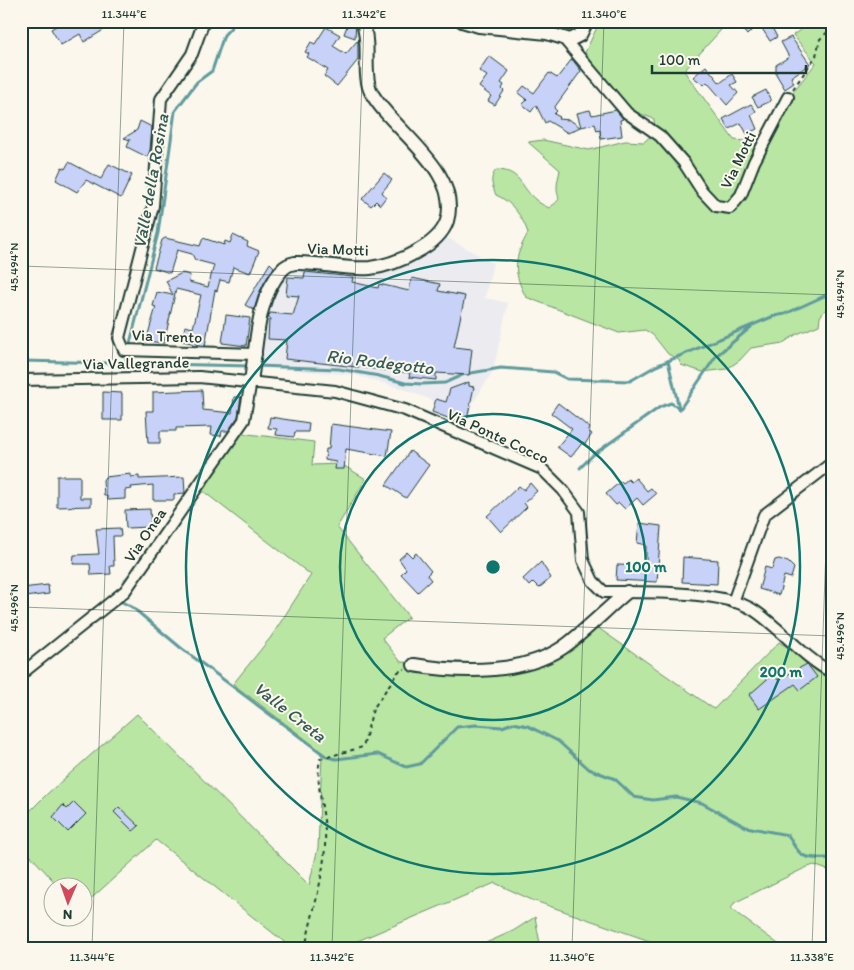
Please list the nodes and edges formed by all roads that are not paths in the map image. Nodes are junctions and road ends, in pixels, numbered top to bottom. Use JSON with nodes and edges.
{"nodes":[{"id":1,"x":204,"y":21,"type":"edge"},
{"id":2,"x":364,"y":21,"type":"edge"},
{"id":3,"x":462,"y":21,"type":"edge"},
{"id":4,"x":587,"y":21,"type":"edge"},
{"id":5,"x":564,"y":39,"type":"junction"},
{"id":6,"x":788,"y":97,"type":"road end"},
{"id":7,"x":255,"y":356,"type":"junction"},
{"id":8,"x":252,"y":377,"type":"junction"},
{"id":9,"x":21,"y":380,"type":"edge"},
{"id":10,"x":833,"y":462,"type":"edge"},
{"id":11,"x":627,"y":592,"type":"junction"},
{"id":12,"x":733,"y":602,"type":"junction"},
{"id":13,"x":414,"y":665,"type":"road end"},
{"id":14,"x":833,"y":673,"type":"edge"},
{"id":15,"x":21,"y":674,"type":"edge"}],
"edges":[{"from":1,"to":7,"type":"street","name":"Via Trento"},
{"from":2,"to":7,"type":"street","name":"Via Motti"},
{"from":3,"to":5,"type":"street"},
{"from":4,"to":5,"type":"street"},
{"from":5,"to":6,"type":"street","name":"Via Motti"},
{"from":7,"to":8,"type":"street","name":"Via Motti"},
{"from":8,"to":9,"type":"street","name":"Via Vallegrande"},
{"from":8,"to":11,"type":"street","name":"Via Ponte Cocco"},
{"from":8,"to":15,"type":"street","name":"Via Onea"},
{"from":10,"to":12,"type":"street"},
{"from":11,"to":12,"type":"street","name":"Via Ponte Cocco"},
{"from":11,"to":13,"type":"street"},
{"from":12,"to":14,"type":"street","name":"Via Ponte Cocco"}]}
